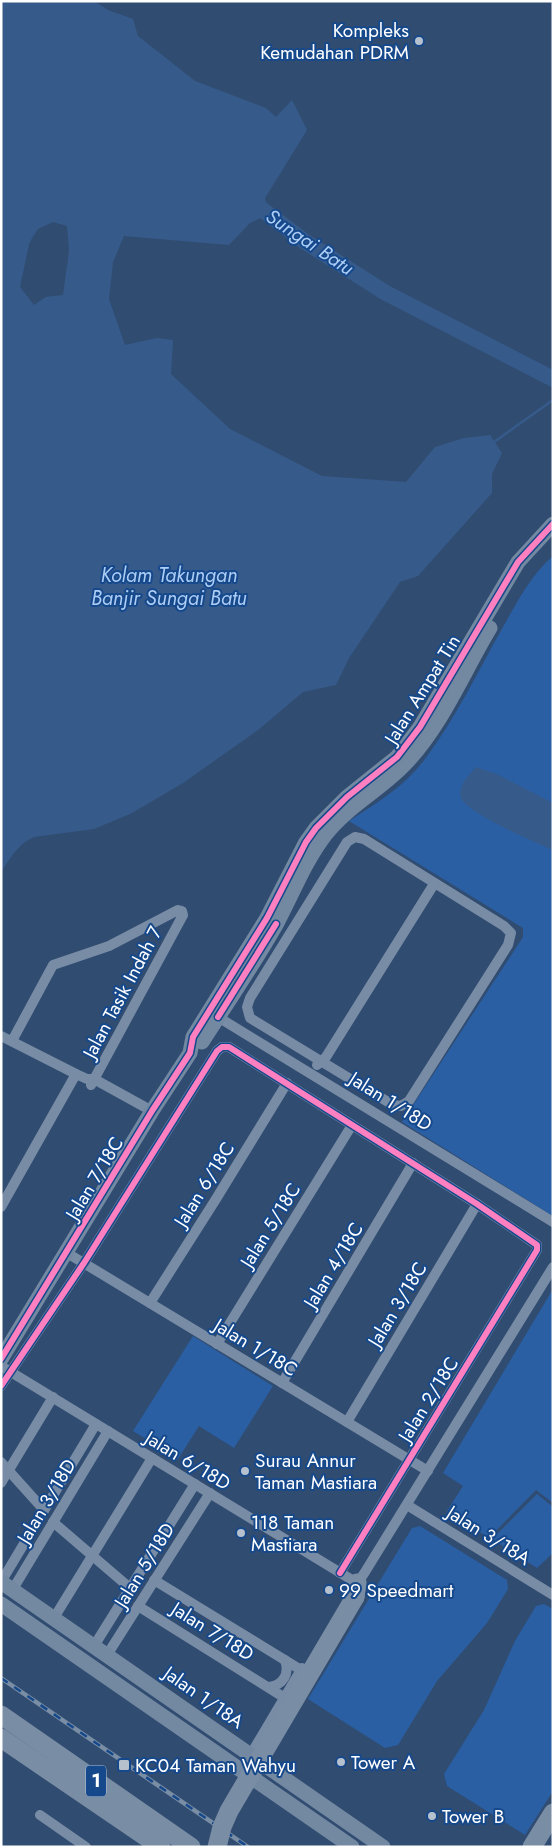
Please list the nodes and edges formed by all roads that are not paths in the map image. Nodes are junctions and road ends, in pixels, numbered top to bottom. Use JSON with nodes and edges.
{"nodes":[{"id":1,"x":553,"y":524,"type":"edge"},
{"id":2,"x":553,"y":537,"type":"edge"},
{"id":3,"x":330,"y":821,"type":"junction"},
{"id":4,"x":434,"y":884,"type":"junction"},
{"id":5,"x":214,"y":1014,"type":"junction"},
{"id":6,"x":1,"y":1036,"type":"edge"},
{"id":7,"x":12,"y":1040,"type":"junction"},
{"id":8,"x":190,"y":1053,"type":"junction"},
{"id":9,"x":324,"y":1061,"type":"junction"},
{"id":10,"x":76,"y":1074,"type":"junction"},
{"id":11,"x":315,"y":1075,"type":"junction"},
{"id":12,"x":91,"y":1081,"type":"junction"},
{"id":13,"x":287,"y":1083,"type":"junction"},
{"id":14,"x":150,"y":1114,"type":"junction"},
{"id":15,"x":352,"y":1125,"type":"junction"},
{"id":16,"x":413,"y":1163,"type":"junction"},
{"id":17,"x":477,"y":1204,"type":"junction"},
{"id":18,"x":1,"y":1207,"type":"edge"},
{"id":19,"x":553,"y":1222,"type":"edge"},
{"id":20,"x":67,"y":1253,"type":"junction"},
{"id":21,"x":84,"y":1263,"type":"junction"},
{"id":22,"x":553,"y":1267,"type":"edge"},
{"id":23,"x":150,"y":1303,"type":"junction"},
{"id":24,"x":217,"y":1344,"type":"junction"},
{"id":25,"x":1,"y":1359,"type":"edge"},
{"id":26,"x":1,"y":1366,"type":"edge"},
{"id":27,"x":11,"y":1372,"type":"junction"},
{"id":28,"x":282,"y":1383,"type":"junction"},
{"id":29,"x":1,"y":1386,"type":"edge"},
{"id":30,"x":52,"y":1397,"type":"junction"},
{"id":31,"x":347,"y":1422,"type":"junction"},
{"id":32,"x":96,"y":1424,"type":"junction"},
{"id":33,"x":108,"y":1431,"type":"junction"},
{"id":34,"x":152,"y":1458,"type":"junction"},
{"id":35,"x":408,"y":1459,"type":"junction"},
{"id":36,"x":1,"y":1462,"type":"edge"},
{"id":37,"x":9,"y":1470,"type":"junction"},
{"id":38,"x":428,"y":1471,"type":"junction"},
{"id":39,"x":1,"y":1483,"type":"edge"},
{"id":40,"x":195,"y":1484,"type":"junction"},
{"id":41,"x":210,"y":1493,"type":"junction"},
{"id":42,"x":407,"y":1505,"type":"junction"},
{"id":43,"x":44,"y":1510,"type":"junction"},
{"id":44,"x":54,"y":1522,"type":"junction"},
{"id":45,"x":92,"y":1555,"type":"junction"},
{"id":46,"x":340,"y":1573,"type":"junction"},
{"id":47,"x":154,"y":1580,"type":"junction"},
{"id":48,"x":5,"y":1584,"type":"edge"},
{"id":49,"x":130,"y":1588,"type":"junction"},
{"id":50,"x":356,"y":1590,"type":"junction"},
{"id":51,"x":553,"y":1595,"type":"edge"},
{"id":52,"x":1,"y":1604,"type":"edge"},
{"id":53,"x":138,"y":1606,"type":"junction"},
{"id":54,"x":54,"y":1618,"type":"junction"},
{"id":55,"x":94,"y":1646,"type":"junction"},
{"id":56,"x":107,"y":1655,"type":"junction"},
{"id":57,"x":285,"y":1660,"type":"junction"},
{"id":58,"x":302,"y":1670,"type":"junction"},
{"id":59,"x":269,"y":1687,"type":"junction"},
{"id":60,"x":285,"y":1698,"type":"junction"},
{"id":61,"x":1,"y":1715,"type":"edge"},
{"id":62,"x":1,"y":1738,"type":"edge"},
{"id":63,"x":251,"y":1754,"type":"junction"},
{"id":64,"x":241,"y":1771,"type":"junction"},
{"id":65,"x":98,"y":1803,"type":"junction"},
{"id":66,"x":553,"y":1813,"type":"edge"},
{"id":67,"x":40,"y":1814,"type":"dead end"},
{"id":68,"x":86,"y":1847,"type":"edge"},
{"id":69,"x":148,"y":1847,"type":"edge"},
{"id":70,"x":161,"y":1847,"type":"edge"},
{"id":71,"x":191,"y":1847,"type":"edge"},
{"id":72,"x":217,"y":1847,"type":"edge"},
{"id":73,"x":352,"y":1847,"type":"edge"},
{"id":74,"x":383,"y":1847,"type":"edge"},
{"id":75,"x":532,"y":1847,"type":"edge"}],
"edges":[{"from":1,"to":3,"type":"street","name":"Jalan Ampat Tin"},
{"from":2,"to":3,"type":"street","name":"Jalan Ampat Tin"},
{"from":3,"to":5,"type":"street","name":"Jalan Ampat Tin"},
{"from":4,"to":9,"type":"street"},
{"from":4,"to":9,"type":"street"},
{"from":4,"to":9,"type":"street"},
{"from":5,"to":8,"type":"street"},
{"from":5,"to":8,"type":"street","name":"Jalan 7/18C"},
{"from":5,"to":11,"type":"street","name":"Jalan 1/18D"},
{"from":6,"to":7,"type":"street"},
{"from":7,"to":10,"type":"street"},
{"from":7,"to":12,"type":"street","name":"Jalan Tasik Indah 7"},
{"from":8,"to":14,"type":"street","name":"Jalan 7/18C"},
{"from":9,"to":11,"type":"street"},
{"from":10,"to":12,"type":"street"},
{"from":10,"to":18,"type":"street"},
{"from":11,"to":19,"type":"street","name":"Jalan 1/18D"},
{"from":12,"to":14,"type":"street"},
{"from":13,"to":15,"type":"street"},
{"from":13,"to":21,"type":"street","name":"Jalan 7/18C"},
{"from":13,"to":23,"type":"street","name":"Jalan 6/18C"},
{"from":14,"to":20,"type":"street","name":"Jalan 7/18C"},
{"from":15,"to":16,"type":"street"},
{"from":15,"to":24,"type":"street","name":"Jalan 5/18C"},
{"from":16,"to":17,"type":"street"},
{"from":16,"to":28,"type":"street","name":"Jalan 4/18C"},
{"from":17,"to":31,"type":"street","name":"Jalan 3/18C"},
{"from":17,"to":35,"type":"street","name":"Jalan 2/18C"},
{"from":20,"to":21,"type":"street","name":"Jalan 1/18C"},
{"from":20,"to":25,"type":"street","name":"Jalan 7/18C"},
{"from":21,"to":23,"type":"street","name":"Jalan 1/18C"},
{"from":21,"to":27,"type":"street"},
{"from":22,"to":38,"type":"street"},
{"from":23,"to":24,"type":"street","name":"Jalan 1/18C"},
{"from":24,"to":28,"type":"street","name":"Jalan 1/18C"},
{"from":26,"to":27,"type":"street","name":"Jalan 6/18D"},
{"from":27,"to":29,"type":"street"},
{"from":27,"to":30,"type":"street","name":"Jalan 6/18D"},
{"from":28,"to":31,"type":"street","name":"Jalan 1/18C"},
{"from":30,"to":32,"type":"street","name":"Jalan 6/18D"},
{"from":30,"to":37,"type":"street"},
{"from":31,"to":35,"type":"street","name":"Jalan 1/18C"},
{"from":32,"to":33,"type":"street","name":"Jalan 6/18D"},
{"from":32,"to":43,"type":"street","name":"Jalan 3/18D"},
{"from":33,"to":34,"type":"street","name":"Jalan 6/18D"},
{"from":33,"to":44,"type":"street","name":"Jalan 3/18D"},
{"from":34,"to":40,"type":"street","name":"Jalan 6/18D"},
{"from":34,"to":45,"type":"street"},
{"from":35,"to":38,"type":"street","name":"Jalan 1/18C"},
{"from":35,"to":46,"type":"street","name":"Jalan 2/18C"},
{"from":36,"to":37,"type":"street"},
{"from":37,"to":39,"type":"street"},
{"from":37,"to":43,"type":"street"},
{"from":38,"to":42,"type":"street"},
{"from":40,"to":41,"type":"street","name":"Jalan 6/18D"},
{"from":40,"to":49,"type":"street","name":"Jalan 5/18D"},
{"from":41,"to":46,"type":"street","name":"Jalan 6/18D"},
{"from":41,"to":47,"type":"street","name":"Jalan 5/18D"},
{"from":42,"to":50,"type":"street"},
{"from":42,"to":51,"type":"street","name":"Jalan 3/18A"},
{"from":43,"to":48,"type":"street","name":"Jalan 3/18D"},
{"from":44,"to":45,"type":"street"},
{"from":44,"to":48,"type":"street","name":"Jalan 3/18D"},
{"from":45,"to":49,"type":"street"},
{"from":45,"to":54,"type":"street"},
{"from":46,"to":50,"type":"street","name":"Jalan 6/18D"},
{"from":47,"to":53,"type":"street","name":"Jalan 5/18D"},
{"from":47,"to":57,"type":"street","name":"Jalan 7/18D"},
{"from":48,"to":54,"type":"street","name":"Jalan 1/18A"},
{"from":49,"to":55,"type":"street","name":"Jalan 5/18D"},
{"from":50,"to":58,"type":"street"},
{"from":50,"to":72,"type":"highway","bridge":true},
{"from":52,"to":64,"type":"street","name":"Jalan 1/18A"},
{"from":53,"to":56,"type":"street","name":"Jalan 5/18D"},
{"from":53,"to":59,"type":"street","name":"Jalan 7/18D"},
{"from":54,"to":55,"type":"street","name":"Jalan 1/18A"},
{"from":55,"to":56,"type":"street","name":"Jalan 1/18A"},
{"from":56,"to":63,"type":"street","name":"Jalan 1/18A"},
{"from":57,"to":58,"type":"street","name":"Jalan 7/18D"},
{"from":57,"to":59,"type":"street"},
{"from":58,"to":60,"type":"street"},
{"from":59,"to":60,"type":"street","name":"Jalan 7/18D"},
{"from":60,"to":63,"type":"street"},
{"from":61,"to":71,"type":"highway","number":"1"},
{"from":62,"to":65,"type":"highway","number":"1"},
{"from":63,"to":64,"type":"street"},
{"from":63,"to":74,"type":"street","name":"Jalan 1/18A"},
{"from":64,"to":73,"type":"street","name":"Jalan 1/18A"},
{"from":65,"to":69,"type":"street"},
{"from":65,"to":70,"type":"highway","number":"1"},
{"from":66,"to":75,"type":"highway"},
{"from":67,"to":68,"type":"street"}]}
